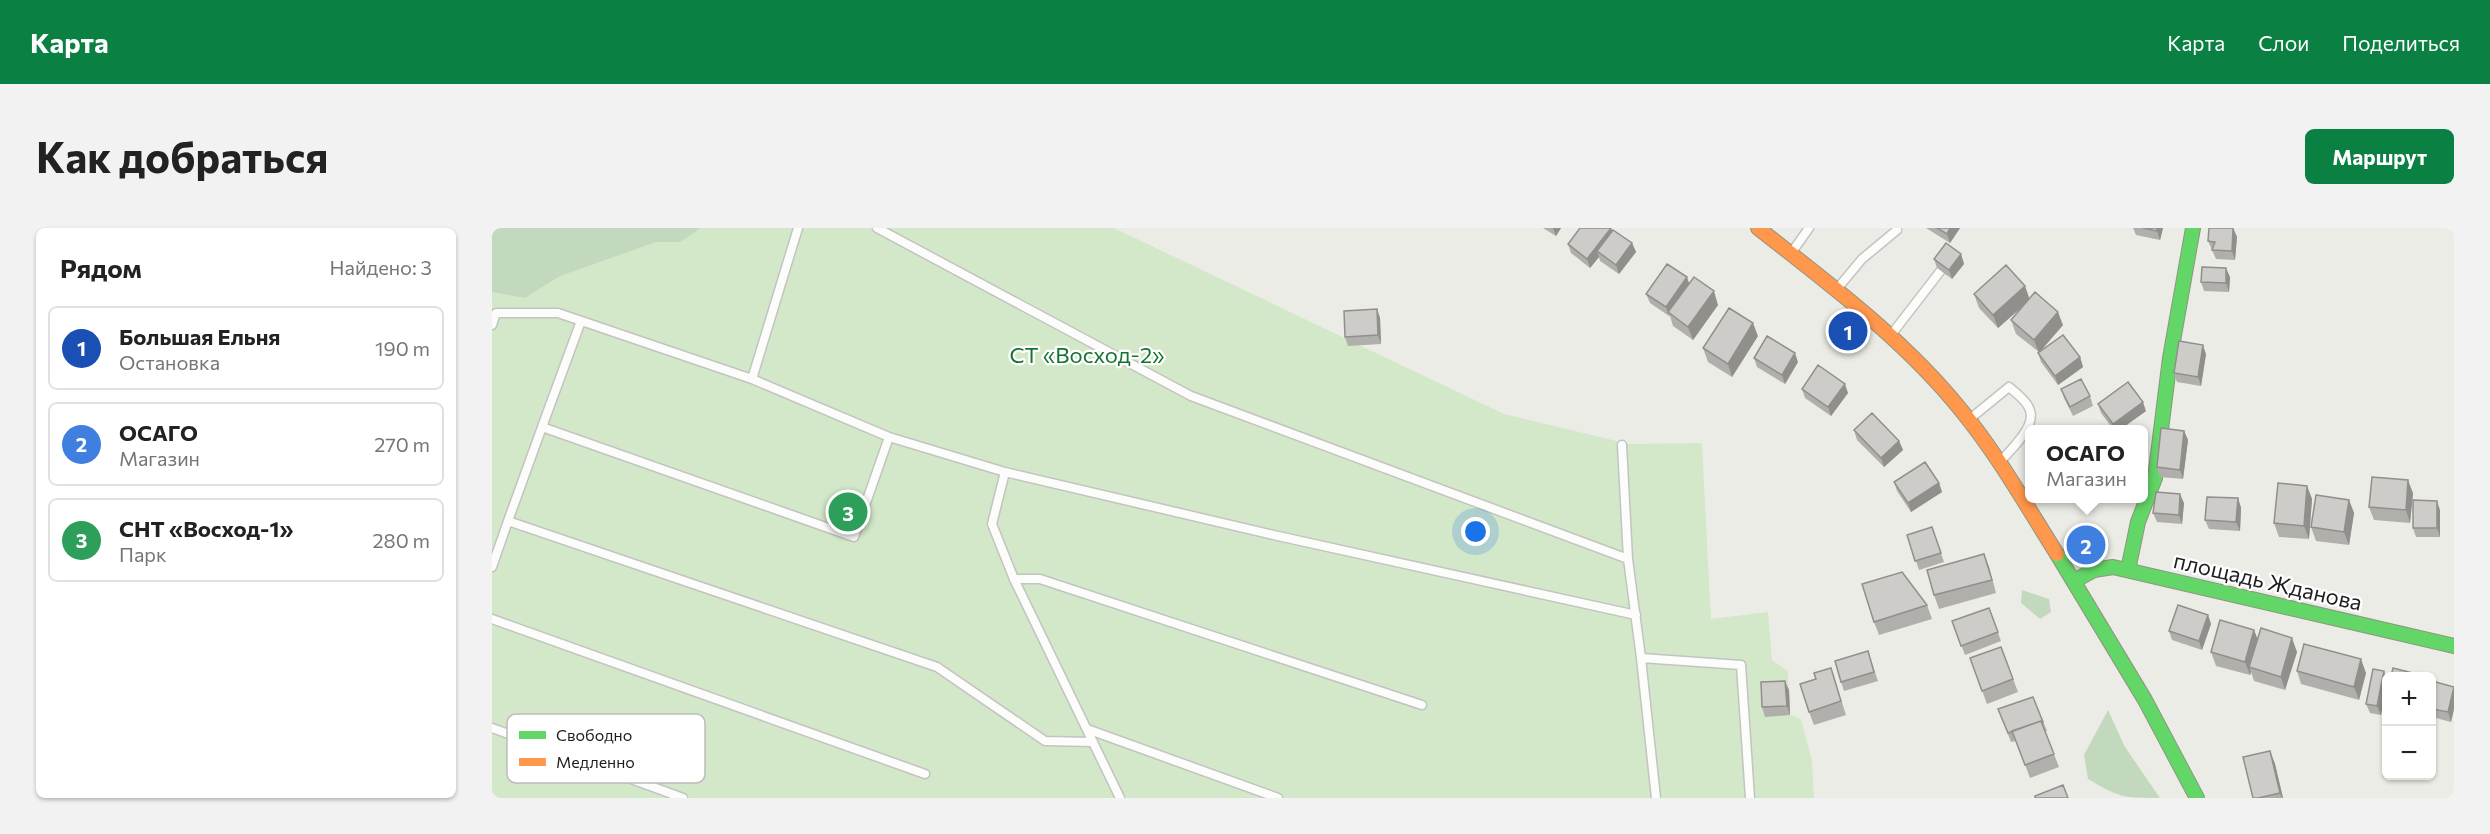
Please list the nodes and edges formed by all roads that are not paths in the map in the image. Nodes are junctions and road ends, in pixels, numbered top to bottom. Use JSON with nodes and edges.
{"nodes":[{"id":1,"x":798,"y":228,"type":"edge"},
{"id":2,"x":877,"y":228,"type":"edge"},
{"id":3,"x":1758,"y":228,"type":"edge"},
{"id":4,"x":1809,"y":228,"type":"edge"},
{"id":5,"x":2193,"y":228,"type":"edge"},
{"id":6,"x":1897,"y":230,"type":"dead end"},
{"id":7,"x":1791,"y":254,"type":"junction"},
{"id":8,"x":1942,"y":269,"type":"edge"},
{"id":9,"x":1836,"y":289,"type":"junction"},
{"id":10,"x":581,"y":321,"type":"junction"},
{"id":11,"x":492,"y":325,"type":"edge"},
{"id":12,"x":1890,"y":336,"type":"junction"},
{"id":13,"x":752,"y":379,"type":"junction"},
{"id":14,"x":1968,"y":420,"type":"junction"},
{"id":15,"x":2029,"y":425,"type":"edge"},
{"id":16,"x":542,"y":427,"type":"junction"},
{"id":17,"x":2025,"y":431,"type":"edge"},
{"id":18,"x":889,"y":436,"type":"junction"},
{"id":19,"x":1622,"y":445,"type":"dead end"},
{"id":20,"x":2000,"y":463,"type":"junction"},
{"id":21,"x":1005,"y":472,"type":"junction"},
{"id":22,"x":2148,"y":496,"type":"edge"},
{"id":23,"x":2025,"y":503,"type":"edge"},
{"id":24,"x":2025,"y":503,"type":"edge"},
{"id":25,"x":2145,"y":503,"type":"edge"},
{"id":26,"x":508,"y":521,"type":"junction"},
{"id":27,"x":1628,"y":559,"type":"junction"},
{"id":28,"x":492,"y":567,"type":"edge"},
{"id":29,"x":2128,"y":570,"type":"junction"},
{"id":30,"x":1014,"y":579,"type":"junction"},
{"id":31,"x":2074,"y":580,"type":"junction"},
{"id":32,"x":1636,"y":615,"type":"junction"},
{"id":33,"x":492,"y":619,"type":"edge"},
{"id":34,"x":2454,"y":646,"type":"edge"},
{"id":35,"x":1641,"y":658,"type":"junction"},
{"id":36,"x":1422,"y":705,"type":"dead end"},
{"id":37,"x":492,"y":728,"type":"edge"},
{"id":38,"x":1087,"y":729,"type":"junction"},
{"id":39,"x":507,"y":733,"type":"edge"},
{"id":40,"x":1093,"y":742,"type":"junction"},
{"id":41,"x":925,"y":774,"type":"dead end"},
{"id":42,"x":642,"y":783,"type":"edge"},
{"id":43,"x":683,"y":798,"type":"edge"},
{"id":44,"x":1120,"y":798,"type":"edge"},
{"id":45,"x":1278,"y":798,"type":"edge"},
{"id":46,"x":1656,"y":798,"type":"edge"},
{"id":47,"x":1750,"y":798,"type":"edge"},
{"id":48,"x":2197,"y":798,"type":"edge"}],
"edges":[{"from":1,"to":13,"type":"lane"},
{"from":2,"to":27,"type":"lane"},
{"from":3,"to":7,"type":"street"},
{"from":4,"to":7,"type":"lane"},
{"from":5,"to":22,"type":"street"},
{"from":6,"to":9,"type":"lane"},
{"from":7,"to":9,"type":"street"},
{"from":8,"to":12,"type":"lane"},
{"from":9,"to":12,"type":"street"},
{"from":10,"to":11,"type":"lane"},
{"from":10,"to":13,"type":"lane"},
{"from":10,"to":16,"type":"lane"},
{"from":12,"to":14,"type":"street"},
{"from":13,"to":18,"type":"lane"},
{"from":14,"to":15,"type":"lane"},
{"from":14,"to":20,"type":"street"},
{"from":16,"to":18,"type":"lane"},
{"from":16,"to":26,"type":"lane"},
{"from":17,"to":20,"type":"lane"},
{"from":18,"to":21,"type":"lane"},
{"from":19,"to":27,"type":"lane"},
{"from":20,"to":23,"type":"street"},
{"from":21,"to":30,"type":"lane"},
{"from":21,"to":32,"type":"lane"},
{"from":24,"to":31,"type":"street"},
{"from":25,"to":29,"type":"street"},
{"from":26,"to":28,"type":"lane"},
{"from":26,"to":40,"type":"lane"},
{"from":27,"to":32,"type":"lane"},
{"from":29,"to":31,"type":"street","name":"площадь Жданова"},
{"from":29,"to":34,"type":"street","name":"площадь Жданова"},
{"from":30,"to":36,"type":"lane"},
{"from":30,"to":38,"type":"lane"},
{"from":31,"to":48,"type":"street"},
{"from":32,"to":35,"type":"lane"},
{"from":33,"to":41,"type":"lane"},
{"from":35,"to":46,"type":"lane"},
{"from":35,"to":47,"type":"lane"},
{"from":37,"to":39,"type":"lane"},
{"from":38,"to":40,"type":"lane"},
{"from":38,"to":45,"type":"lane"},
{"from":40,"to":44,"type":"lane"},
{"from":42,"to":43,"type":"lane"}]}
